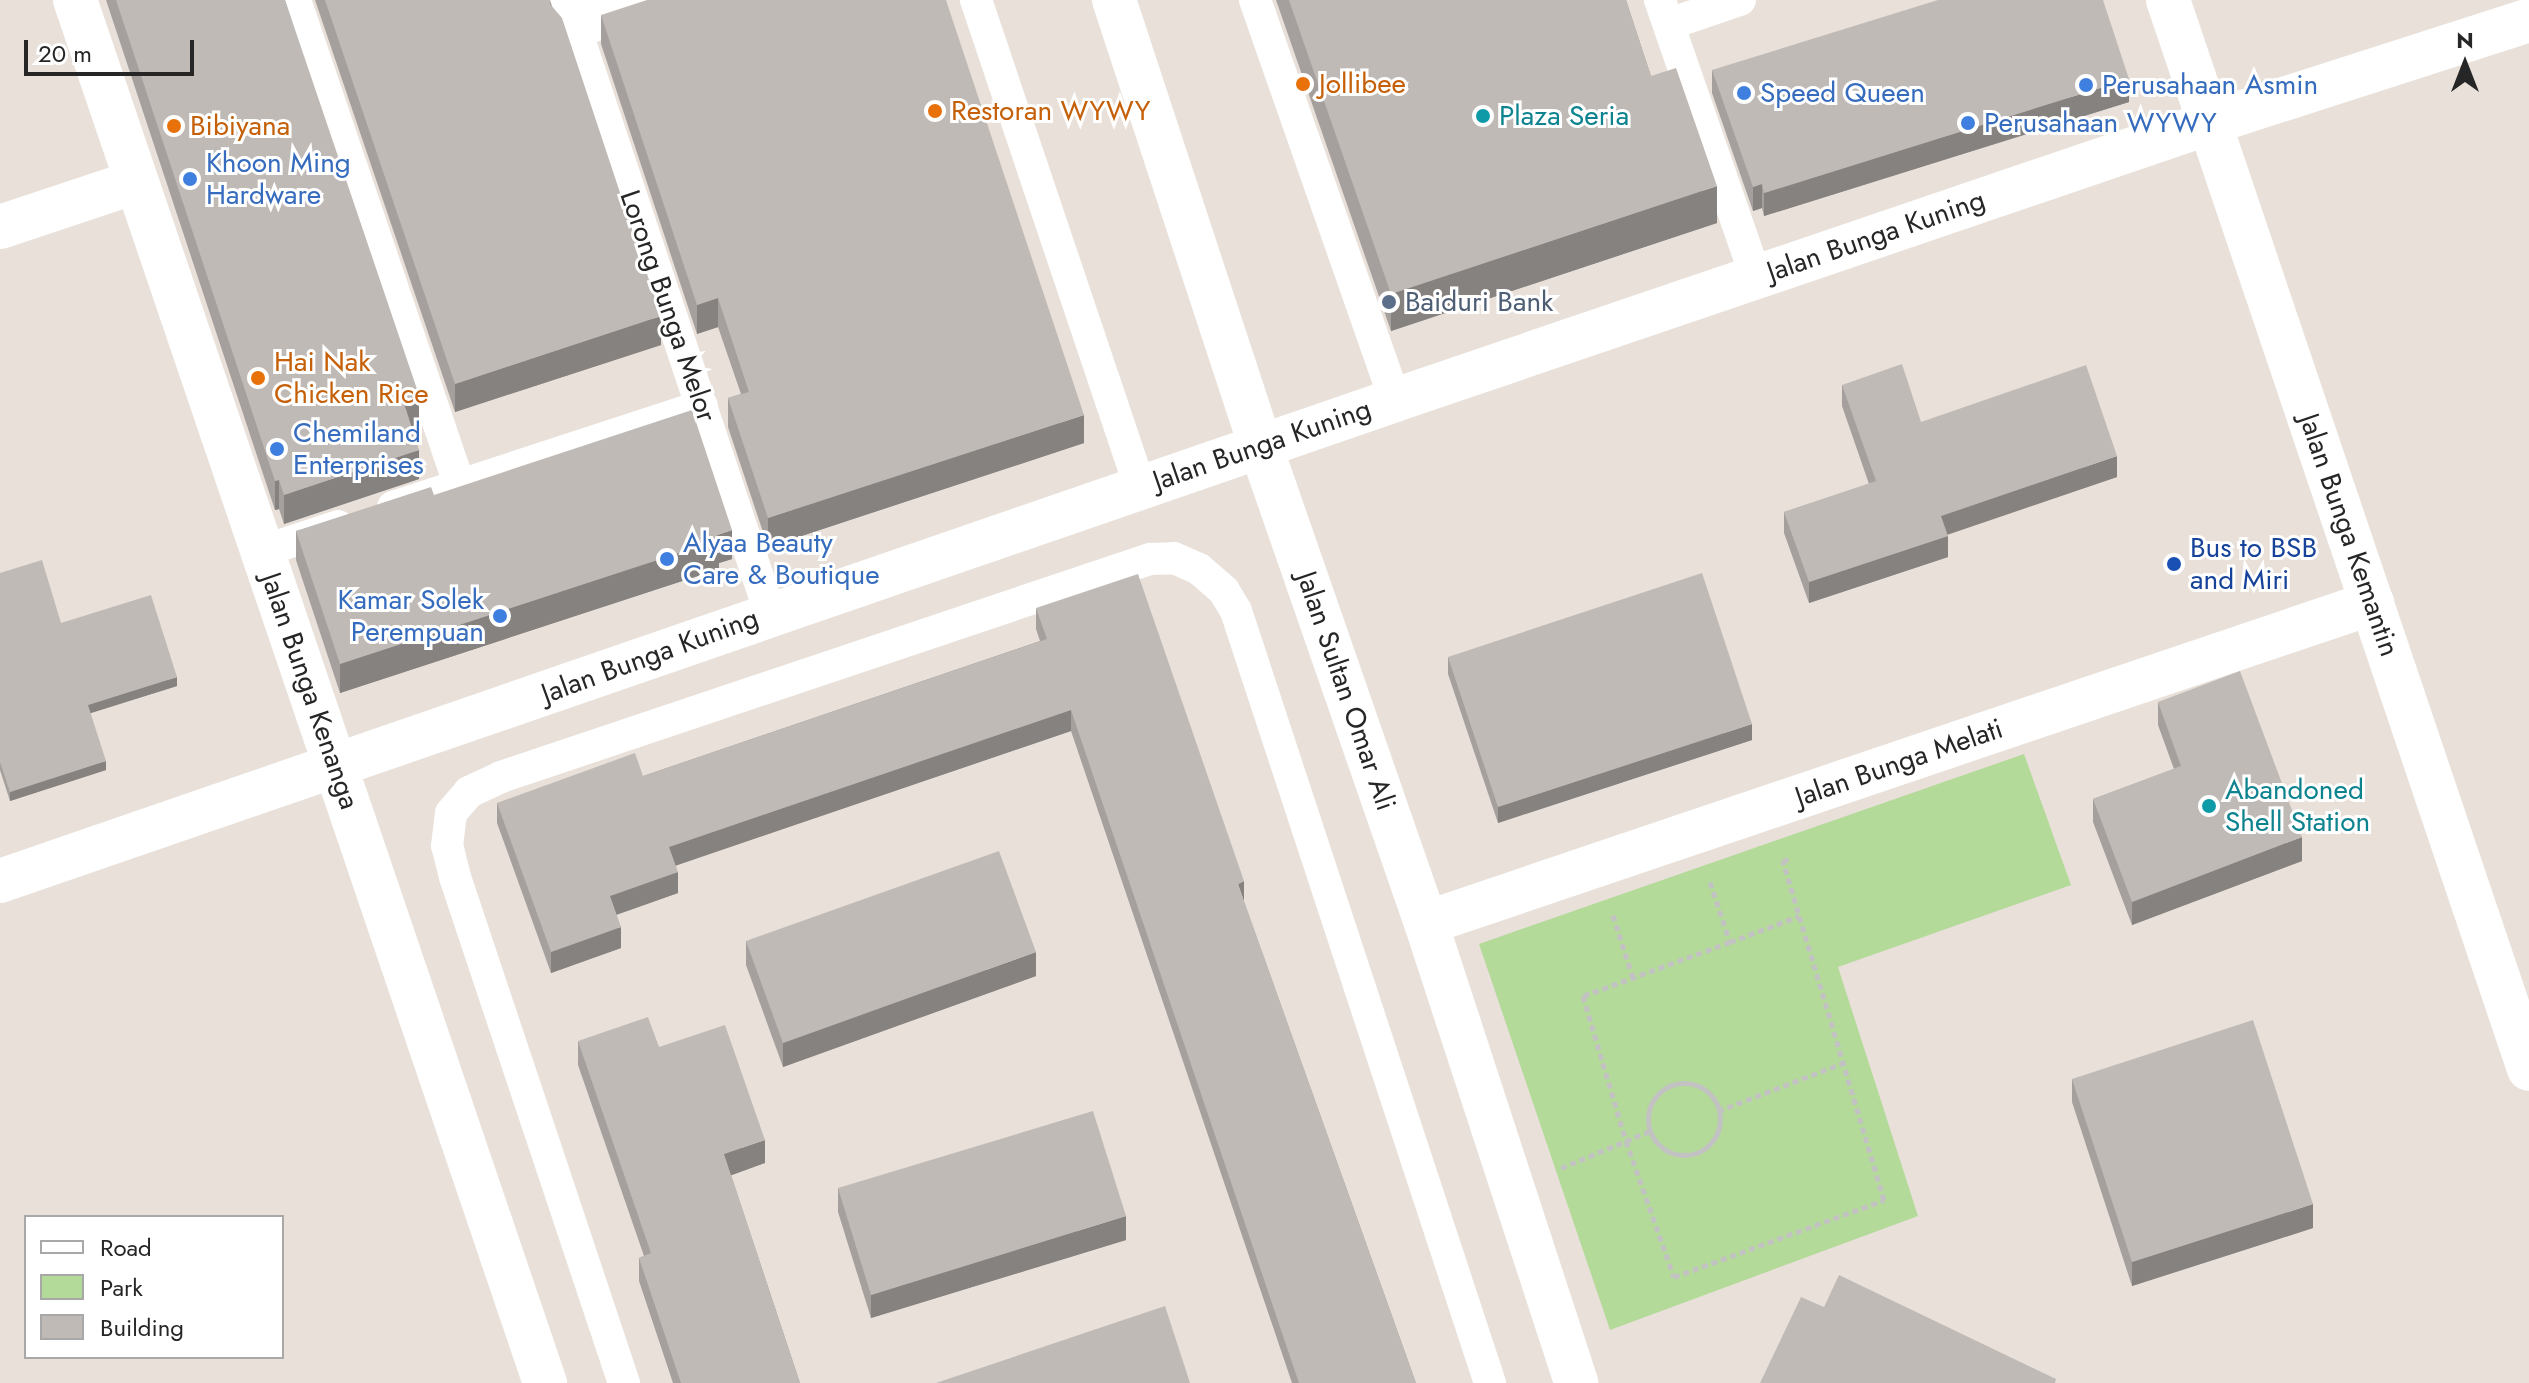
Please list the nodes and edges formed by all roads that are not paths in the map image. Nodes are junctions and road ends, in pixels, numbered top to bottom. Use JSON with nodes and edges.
{"nodes":[{"id":1,"x":75,"y":0,"type":"edge"},
{"id":2,"x":295,"y":0,"type":"edge"},
{"id":3,"x":655,"y":0,"type":"edge"},
{"id":4,"x":976,"y":0,"type":"edge"},
{"id":5,"x":1114,"y":0,"type":"edge"},
{"id":6,"x":1255,"y":0,"type":"edge"},
{"id":7,"x":1740,"y":0,"type":"edge"},
{"id":8,"x":2168,"y":0,"type":"edge"},
{"id":9,"x":1664,"y":12,"type":"edge"},
{"id":10,"x":570,"y":13,"type":"edge"},
{"id":11,"x":2529,"y":20,"type":"edge"},
{"id":12,"x":2209,"y":123,"type":"junction"},
{"id":13,"x":135,"y":182,"type":"junction"},
{"id":14,"x":0,"y":227,"type":"edge"},
{"id":15,"x":1756,"y":277,"type":"junction"},
{"id":16,"x":1395,"y":400,"type":"junction"},
{"id":17,"x":702,"y":406,"type":"junction"},
{"id":18,"x":1260,"y":445,"type":"junction"},
{"id":19,"x":459,"y":484,"type":"junction"},
{"id":20,"x":1140,"y":487,"type":"junction"},
{"id":21,"x":263,"y":551,"type":"junction"},
{"id":22,"x":2372,"y":603,"type":"junction"},
{"id":23,"x":770,"y":613,"type":"junction"},
{"id":24,"x":336,"y":768,"type":"junction"},
{"id":25,"x":0,"y":881,"type":"edge"},
{"id":26,"x":1426,"y":923,"type":"junction"},
{"id":27,"x":2529,"y":1069,"type":"edge"},
{"id":28,"x":545,"y":1383,"type":"edge"},
{"id":29,"x":624,"y":1383,"type":"edge"},
{"id":30,"x":1490,"y":1383,"type":"edge"},
{"id":31,"x":1576,"y":1383,"type":"edge"}],
"edges":[{"from":1,"to":13,"type":"street","name":"Jalan Bunga Kenanga"},
{"from":2,"to":19,"type":"lane"},
{"from":3,"to":10,"type":"street"},
{"from":4,"to":20,"type":"lane"},
{"from":5,"to":18,"type":"street","name":"Jalan Sultan Omar Ali"},
{"from":6,"to":16,"type":"lane"},
{"from":7,"to":9,"type":"lane"},
{"from":8,"to":12,"type":"street","name":"Jalan Bunga Kemantin"},
{"from":9,"to":15,"type":"lane"},
{"from":10,"to":17,"type":"lane","name":"Lorong Bunga Melor"},
{"from":11,"to":12,"type":"street","name":"Jalan Bunga Kuning"},
{"from":12,"to":15,"type":"street","name":"Jalan Bunga Kuning"},
{"from":12,"to":22,"type":"street","name":"Jalan Bunga Kemantin"},
{"from":13,"to":14,"type":"street"},
{"from":13,"to":21,"type":"street","name":"Jalan Bunga Kenanga"},
{"from":15,"to":16,"type":"street","name":"Jalan Bunga Kuning"},
{"from":16,"to":18,"type":"street","name":"Jalan Bunga Kuning"},
{"from":17,"to":19,"type":"lane"},
{"from":17,"to":23,"type":"lane","name":"Lorong Bunga Melor"},
{"from":18,"to":20,"type":"street","name":"Jalan Bunga Kuning"},
{"from":18,"to":26,"type":"street","name":"Jalan Sultan Omar Ali"},
{"from":19,"to":21,"type":"lane"},
{"from":20,"to":23,"type":"street","name":"Jalan Bunga Kuning"},
{"from":21,"to":24,"type":"street","name":"Jalan Bunga Kenanga"},
{"from":22,"to":26,"type":"street","name":"Jalan Bunga Melati"},
{"from":22,"to":27,"type":"street","name":"Jalan Bunga Kemantin"},
{"from":23,"to":24,"type":"street","name":"Jalan Bunga Kuning"},
{"from":24,"to":25,"type":"street","name":"Jalan Bunga Kuning"},
{"from":24,"to":28,"type":"street","name":"Jalan Bunga Kenanga"},
{"from":26,"to":31,"type":"street","name":"Jalan Sultan Omar Ali"},
{"from":29,"to":30,"type":"lane"}]}
